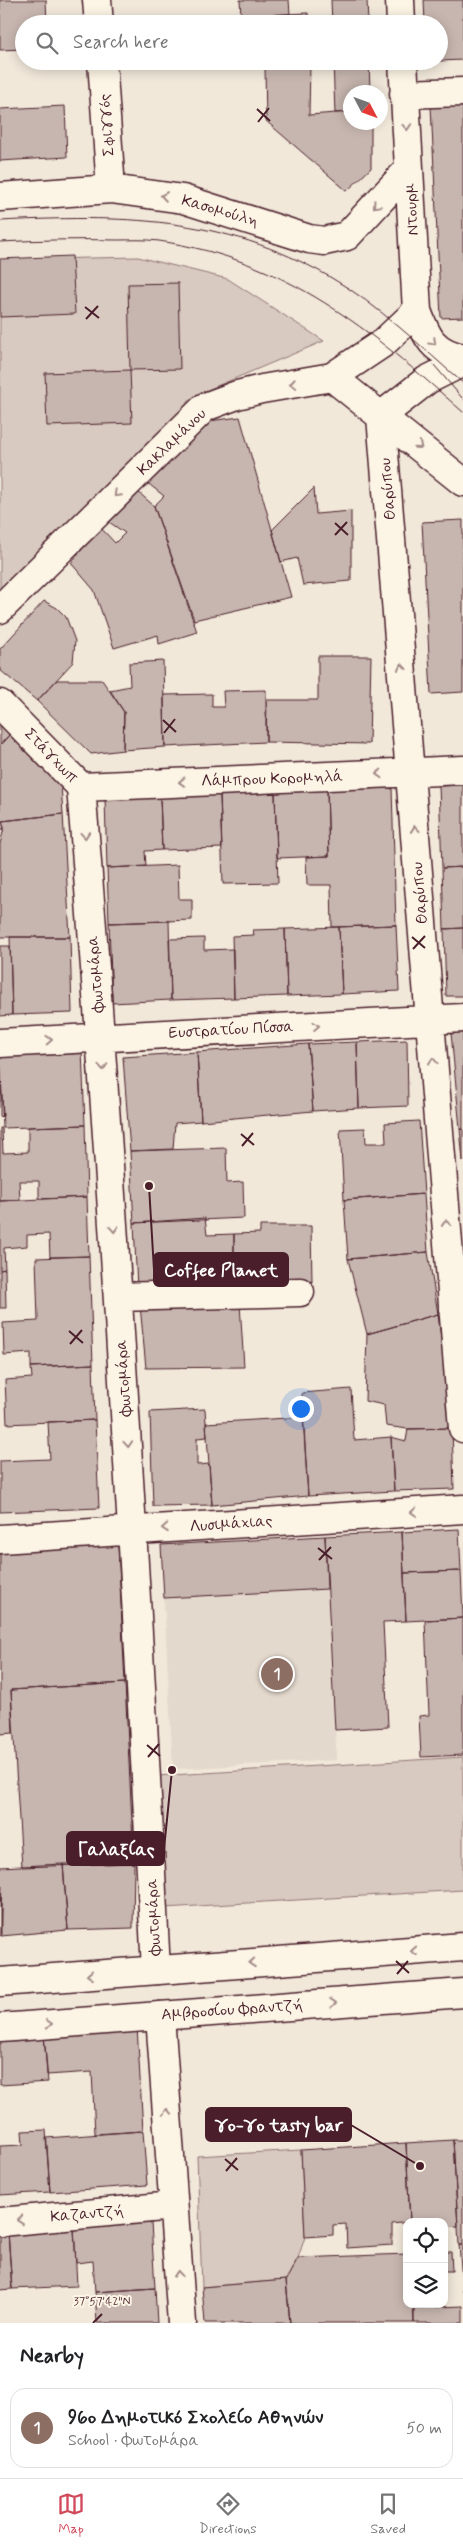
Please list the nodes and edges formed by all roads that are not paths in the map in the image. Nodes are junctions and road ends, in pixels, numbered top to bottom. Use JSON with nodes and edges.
{"nodes":[{"id":1,"x":97,"y":0,"type":"edge"},
{"id":2,"x":400,"y":0,"type":"edge"},
{"id":3,"x":98,"y":15,"type":"edge"},
{"id":4,"x":401,"y":15,"type":"edge"},
{"id":5,"x":103,"y":70,"type":"edge"},
{"id":6,"x":403,"y":70,"type":"edge"},
{"id":7,"x":463,"y":92,"type":"edge"},
{"id":8,"x":404,"y":94,"type":"junction"},
{"id":9,"x":410,"y":170,"type":"junction"},
{"id":10,"x":112,"y":189,"type":"junction"},
{"id":11,"x":0,"y":197,"type":"edge"},
{"id":12,"x":417,"y":311,"type":"junction"},
{"id":13,"x":463,"y":360,"type":"edge"},
{"id":14,"x":332,"y":377,"type":"junction"},
{"id":15,"x":381,"y":416,"type":"junction"},
{"id":16,"x":463,"y":482,"type":"edge"},
{"id":17,"x":0,"y":609,"type":"edge"},
{"id":18,"x":0,"y":704,"type":"edge"},
{"id":19,"x":463,"y":770,"type":"edge"},
{"id":20,"x":410,"y":773,"type":"junction"},
{"id":21,"x":81,"y":787,"type":"junction"},
{"id":22,"x":463,"y":1018,"type":"edge"},
{"id":23,"x":430,"y":1020,"type":"junction"},
{"id":24,"x":102,"y":1037,"type":"junction"},
{"id":25,"x":0,"y":1043,"type":"edge"},
{"id":26,"x":300,"y":1292,"type":"dead end"},
{"id":27,"x":118,"y":1298,"type":"junction"},
{"id":28,"x":463,"y":1428,"type":"edge"},
{"id":29,"x":463,"y":1509,"type":"edge"},
{"id":30,"x":133,"y":1530,"type":"junction"},
{"id":31,"x":0,"y":1539,"type":"edge"},
{"id":32,"x":463,"y":1947,"type":"edge"},
{"id":33,"x":156,"y":1970,"type":"junction"},
{"id":34,"x":0,"y":1982,"type":"edge"},
{"id":35,"x":463,"y":1993,"type":"edge"},
{"id":36,"x":160,"y":2016,"type":"junction"},
{"id":37,"x":0,"y":2028,"type":"edge"},
{"id":38,"x":173,"y":2206,"type":"junction"},
{"id":39,"x":0,"y":2222,"type":"edge"},
{"id":40,"x":182,"y":2323,"type":"edge"}],
"edges":[{"from":1,"to":3,"type":"street"},
{"from":2,"to":4,"type":"street"},
{"from":5,"to":10,"type":"street","name":"Σφιγγός"},
{"from":6,"to":8,"type":"street","name":"Ντουρμ"},
{"from":7,"to":8,"type":"street"},
{"from":8,"to":9,"type":"street","name":"Ντουρμ","one_way":true},
{"from":9,"to":10,"type":"street","name":"Κασομούλη","one_way":true},
{"from":9,"to":12,"type":"street","name":"Ντουρμ"},
{"from":10,"to":11,"type":"street","name":"Κασομούλη"},
{"from":12,"to":13,"type":"street","name":"Ντουρμ","one_way":true},
{"from":12,"to":14,"type":"street","name":"Κακλαμάνου"},
{"from":13,"to":15,"type":"street"},
{"from":14,"to":15,"type":"street"},
{"from":14,"to":17,"type":"street","name":"Κακλαμάνου","one_way":true},
{"from":15,"to":16,"type":"street","one_way":true},
{"from":20,"to":15,"type":"street","name":"Θαρύπου","one_way":true},
{"from":18,"to":21,"type":"street","name":"Στάγχωπ"},
{"from":19,"to":20,"type":"street","name":"Λάμπρου Κορομηλά"},
{"from":20,"to":21,"type":"street","name":"Λάμπρου Κορομηλά","one_way":true},
{"from":23,"to":20,"type":"street","name":"Θαρύπου","one_way":true},
{"from":21,"to":24,"type":"street","name":"Φωτομάρα","one_way":true},
{"from":22,"to":23,"type":"street","name":"Ευστρατίου Πίσσα"},
{"from":24,"to":23,"type":"street","name":"Ευστρατίου Πίσσα","one_way":true},
{"from":28,"to":23,"type":"street","name":"Θαρύπου","one_way":true},
{"from":25,"to":24,"type":"street","name":"Ευστρατίου Πίσσα","one_way":true},
{"from":24,"to":27,"type":"street","name":"Φωτομάρα","one_way":true},
{"from":26,"to":27,"type":"street"},
{"from":27,"to":30,"type":"street","name":"Φωτομάρα","one_way":true},
{"from":29,"to":30,"type":"street","name":"Λυσιμάχιας","one_way":true},
{"from":30,"to":31,"type":"street","name":"Λυσιμάχιας"},
{"from":30,"to":33,"type":"street","name":"Φωτομάρα"},
{"from":32,"to":33,"type":"street","one_way":true},
{"from":33,"to":34,"type":"street","one_way":true},
{"from":36,"to":35,"type":"street","name":"Αμβροσίου Φραντζή","one_way":true},
{"from":37,"to":36,"type":"street","name":"Αμβροσίου Φραντζή","one_way":true},
{"from":38,"to":36,"type":"street","one_way":true},
{"from":38,"to":39,"type":"street","name":"Καζαντζή","one_way":true},
{"from":40,"to":38,"type":"street","one_way":true}]}
